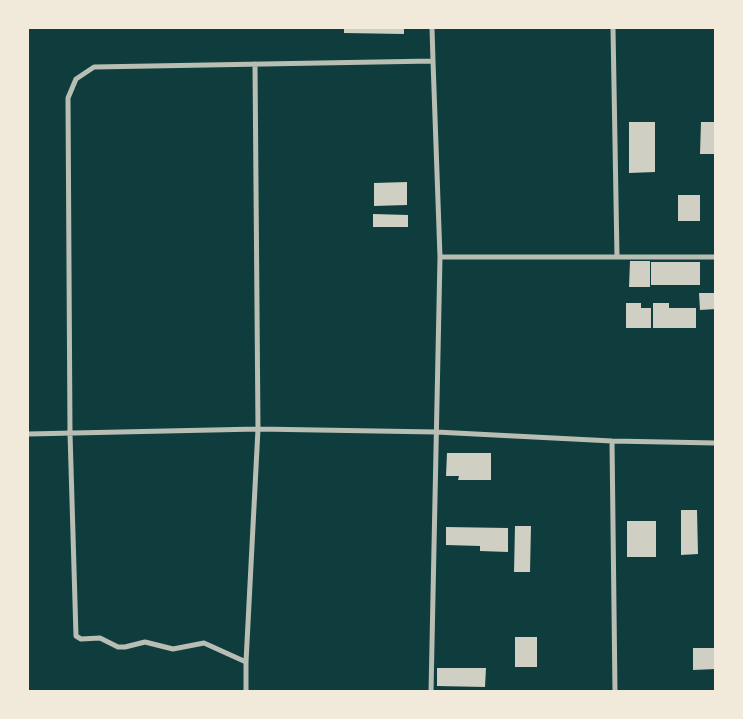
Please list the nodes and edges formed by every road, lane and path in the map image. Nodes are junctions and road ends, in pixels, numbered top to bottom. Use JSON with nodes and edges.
{"nodes":[{"id":1,"x":432,"y":28,"type":"edge"},
{"id":2,"x":613,"y":28,"type":"edge"},
{"id":3,"x":433,"y":62,"type":"junction"},
{"id":4,"x":255,"y":64,"type":"junction"},
{"id":5,"x":617,"y":256,"type":"junction"},
{"id":6,"x":440,"y":257,"type":"junction"},
{"id":7,"x":716,"y":257,"type":"edge"},
{"id":8,"x":258,"y":429,"type":"junction"},
{"id":9,"x":436,"y":432,"type":"junction"},
{"id":10,"x":28,"y":434,"type":"edge"},
{"id":11,"x":70,"y":434,"type":"junction"},
{"id":12,"x":612,"y":441,"type":"junction"},
{"id":13,"x":716,"y":443,"type":"edge"},
{"id":14,"x":246,"y":662,"type":"junction"},
{"id":15,"x":246,"y":692,"type":"edge"},
{"id":16,"x":432,"y":692,"type":"edge"},
{"id":17,"x":616,"y":692,"type":"edge"}],
"edges":[{"from":1,"to":3,"type":"street"},
{"from":2,"to":5,"type":"street"},
{"from":3,"to":4,"type":"street"},
{"from":3,"to":6,"type":"street"},
{"from":4,"to":8,"type":"street"},
{"from":4,"to":11,"type":"street"},
{"from":5,"to":6,"type":"street"},
{"from":5,"to":7,"type":"street"},
{"from":6,"to":9,"type":"street"},
{"from":8,"to":9,"type":"street"},
{"from":8,"to":11,"type":"street"},
{"from":8,"to":14,"type":"street"},
{"from":9,"to":12,"type":"street"},
{"from":9,"to":16,"type":"street"},
{"from":10,"to":11,"type":"street"},
{"from":11,"to":14,"type":"street"},
{"from":12,"to":13,"type":"street"},
{"from":12,"to":17,"type":"street"},
{"from":14,"to":15,"type":"street"}]}
